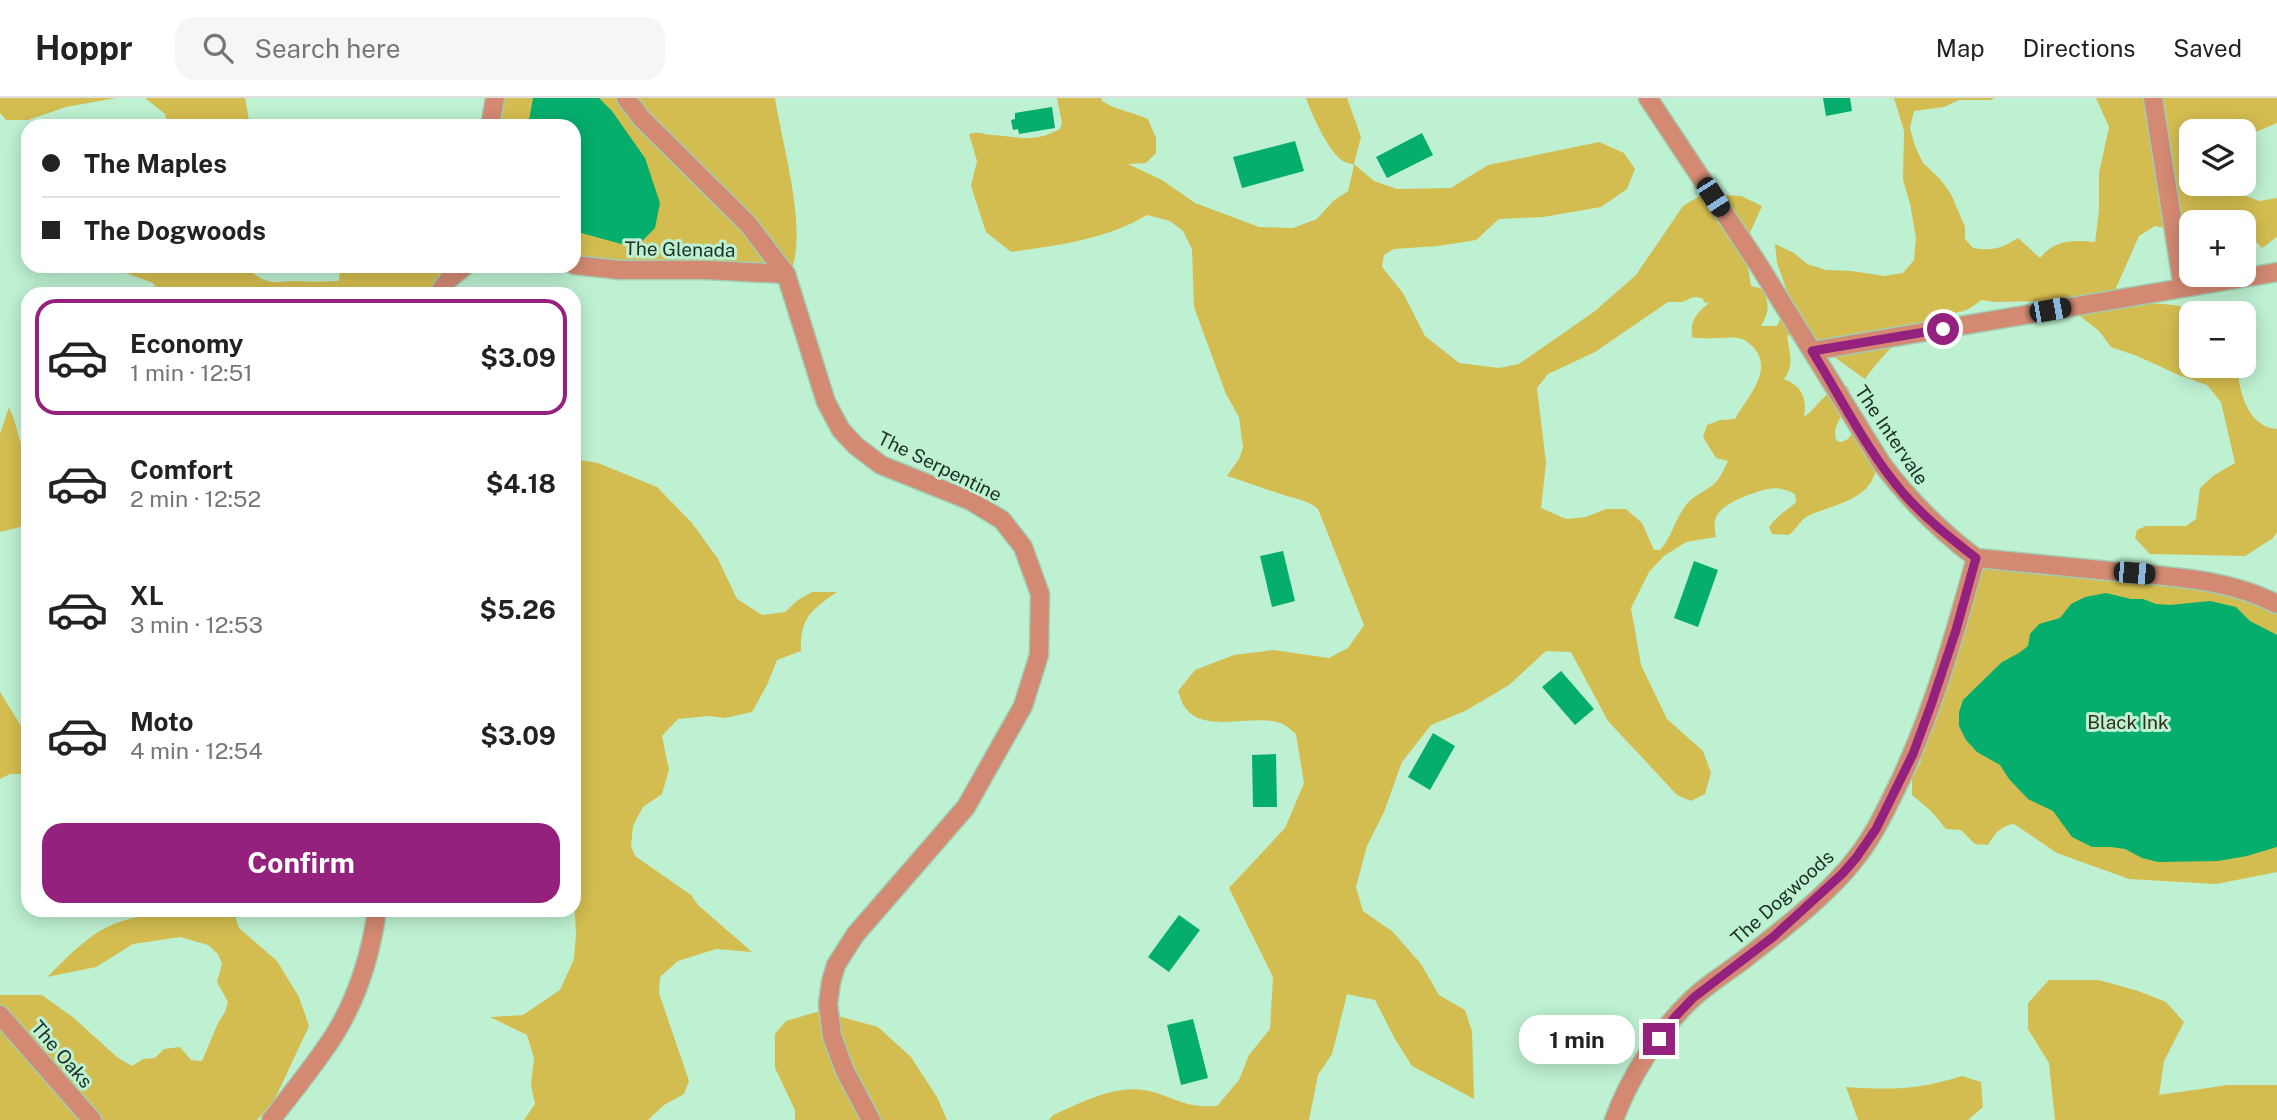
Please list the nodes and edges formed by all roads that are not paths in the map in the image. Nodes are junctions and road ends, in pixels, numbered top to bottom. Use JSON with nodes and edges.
{"nodes":[{"id":1,"x":495,"y":98,"type":"edge"},
{"id":2,"x":626,"y":98,"type":"edge"},
{"id":3,"x":1648,"y":98,"type":"edge"},
{"id":4,"x":2153,"y":98,"type":"edge"},
{"id":5,"x":491,"y":119,"type":"edge"},
{"id":6,"x":581,"y":266,"type":"edge"},
{"id":7,"x":2277,"y":272,"type":"edge"},
{"id":8,"x":456,"y":273,"type":"edge"},
{"id":9,"x":786,"y":274,"type":"junction"},
{"id":10,"x":443,"y":287,"type":"edge"},
{"id":11,"x":2183,"y":288,"type":"junction"},
{"id":12,"x":1812,"y":351,"type":"junction"},
{"id":13,"x":1976,"y":558,"type":"junction"},
{"id":14,"x":2277,"y":604,"type":"edge"},
{"id":15,"x":376,"y":917,"type":"edge"},
{"id":16,"x":0,"y":1015,"type":"edge"},
{"id":17,"x":92,"y":1120,"type":"edge"},
{"id":18,"x":271,"y":1120,"type":"edge"},
{"id":19,"x":871,"y":1120,"type":"edge"},
{"id":20,"x":1614,"y":1120,"type":"edge"}],
"edges":[{"from":1,"to":5,"type":"street"},
{"from":2,"to":9,"type":"street","name":"The Serpentine"},
{"from":3,"to":12,"type":"street","name":"The Intervale"},
{"from":4,"to":11,"type":"street"},
{"from":6,"to":9,"type":"street","name":"The Glenada"},
{"from":7,"to":11,"type":"street"},
{"from":8,"to":10,"type":"street"},
{"from":9,"to":19,"type":"street","name":"The Serpentine"},
{"from":11,"to":12,"type":"street"},
{"from":12,"to":13,"type":"street","name":"The Intervale"},
{"from":13,"to":14,"type":"street"},
{"from":13,"to":20,"type":"street","name":"The Dogwoods"},
{"from":15,"to":18,"type":"street"},
{"from":16,"to":17,"type":"street","name":"The Oaks"}]}
